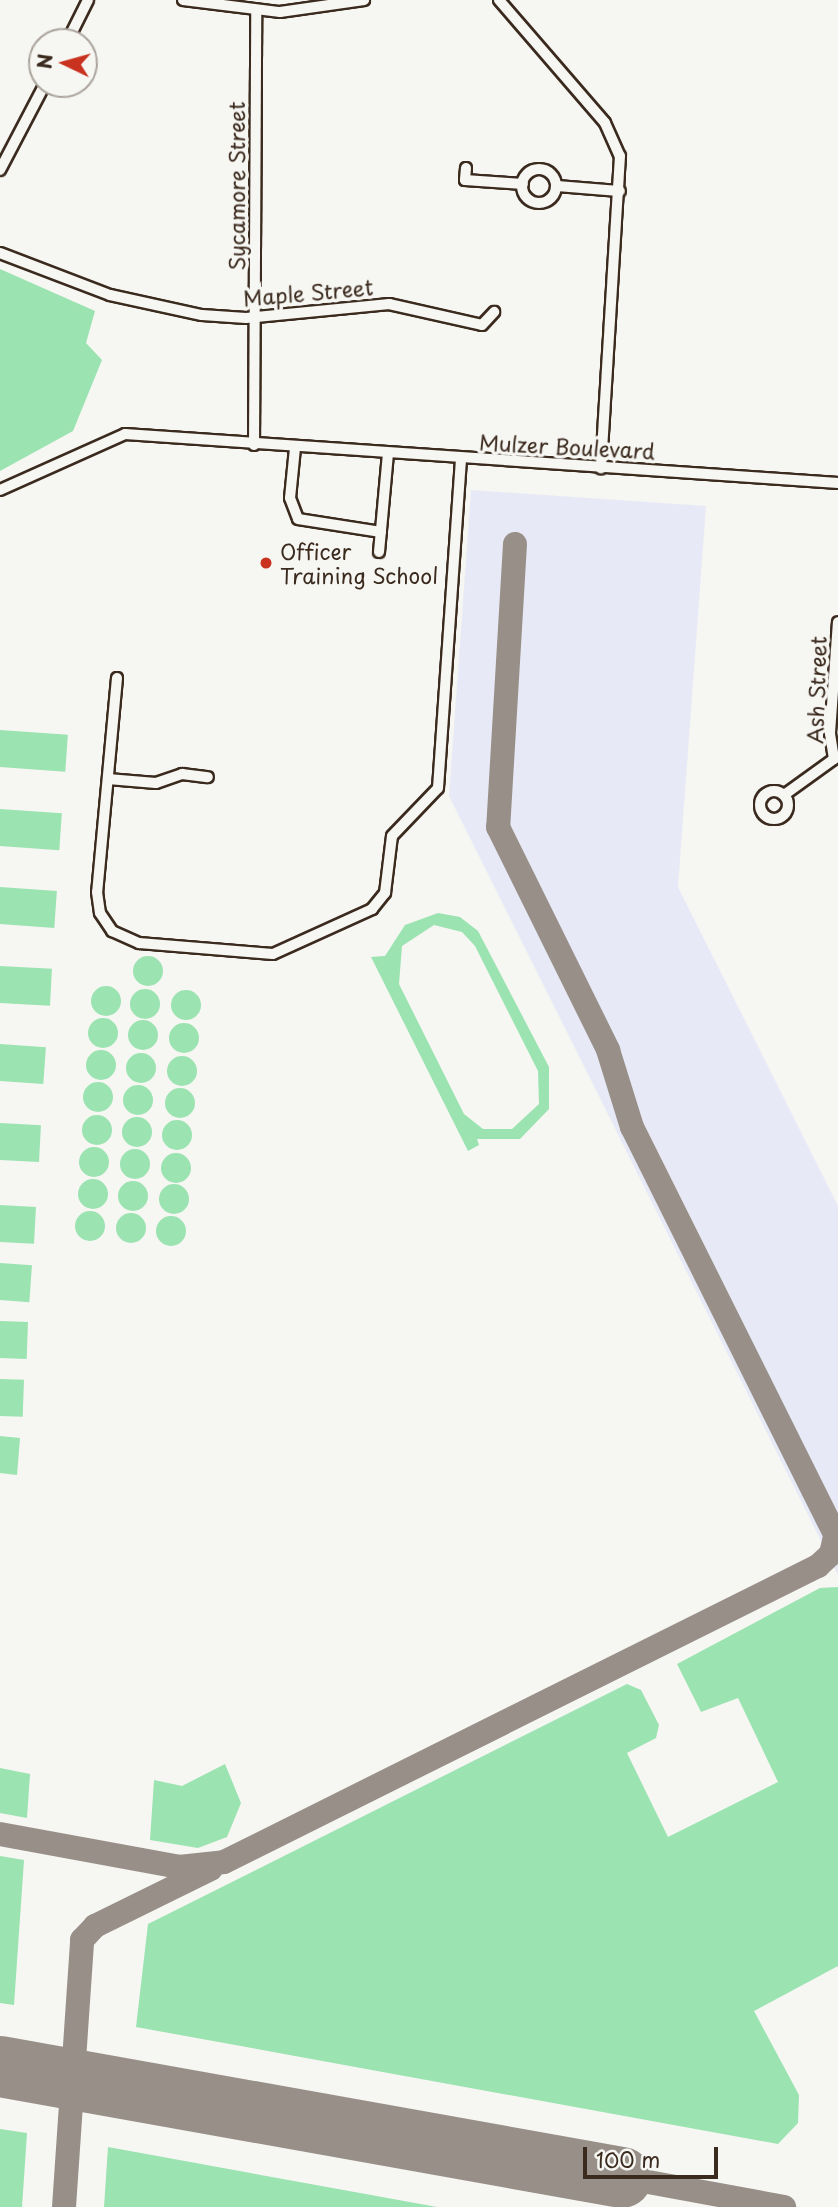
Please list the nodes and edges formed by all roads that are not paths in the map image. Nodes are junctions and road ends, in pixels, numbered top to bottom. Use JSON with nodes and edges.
{"nodes":[{"id":1,"x":88,"y":0,"type":"edge"},
{"id":2,"x":183,"y":0,"type":"edge"},
{"id":3,"x":364,"y":0,"type":"edge"},
{"id":4,"x":499,"y":0,"type":"edge"},
{"id":5,"x":256,"y":12,"type":"junction"},
{"id":6,"x":74,"y":28,"type":"edge"},
{"id":7,"x":38,"y":98,"type":"edge"},
{"id":8,"x":466,"y":168,"type":"dead end"},
{"id":9,"x":0,"y":170,"type":"edge"},
{"id":10,"x":523,"y":184,"type":"junction"},
{"id":11,"x":556,"y":186,"type":"junction"},
{"id":12,"x":620,"y":191,"type":"junction"},
{"id":13,"x":0,"y":253,"type":"edge"},
{"id":14,"x":494,"y":312,"type":"dead end"},
{"id":15,"x":254,"y":318,"type":"junction"},
{"id":16,"x":254,"y":445,"type":"junction"},
{"id":17,"x":295,"y":448,"type":"junction"},
{"id":18,"x":388,"y":454,"type":"junction"},
{"id":19,"x":461,"y":459,"type":"junction"},
{"id":20,"x":601,"y":468,"type":"junction"},
{"id":21,"x":838,"y":483,"type":"edge"},
{"id":22,"x":0,"y":490,"type":"edge"},
{"id":23,"x":381,"y":532,"type":"junction"},
{"id":24,"x":379,"y":552,"type":"dead end"},
{"id":25,"x":838,"y":622,"type":"edge"},
{"id":26,"x":117,"y":678,"type":"dead end"},
{"id":27,"x":836,"y":760,"type":"edge"},
{"id":28,"x":208,"y":777,"type":"dead end"},
{"id":29,"x":108,"y":779,"type":"junction"},
{"id":30,"x":784,"y":795,"type":"dead end"}],
"edges":[{"from":1,"to":6,"type":"street"},
{"from":2,"to":5,"type":"street"},
{"from":3,"to":5,"type":"street"},
{"from":4,"to":12,"type":"street"},
{"from":5,"to":15,"type":"street","name":"Sycamore Street"},
{"from":7,"to":9,"type":"street"},
{"from":8,"to":10,"type":"street"},
{"from":10,"to":11,"type":"street"},
{"from":10,"to":11,"type":"street"},
{"from":11,"to":12,"type":"street"},
{"from":12,"to":20,"type":"street"},
{"from":13,"to":15,"type":"street","name":"Maple Street"},
{"from":14,"to":15,"type":"street","name":"Maple Street"},
{"from":15,"to":16,"type":"street","name":"Sycamore Street"},
{"from":16,"to":17,"type":"street","name":"Mulzer Boulevard"},
{"from":16,"to":22,"type":"street","name":"Mulzer Boulevard"},
{"from":17,"to":18,"type":"street","name":"Mulzer Boulevard"},
{"from":17,"to":23,"type":"street"},
{"from":18,"to":19,"type":"street","name":"Mulzer Boulevard"},
{"from":18,"to":23,"type":"street"},
{"from":19,"to":20,"type":"street","name":"Mulzer Boulevard"},
{"from":19,"to":29,"type":"street"},
{"from":20,"to":21,"type":"street","name":"Mulzer Boulevard"},
{"from":23,"to":24,"type":"street"},
{"from":25,"to":27,"type":"street","name":"Ash Street"},
{"from":26,"to":29,"type":"street"},
{"from":27,"to":30,"type":"street"},
{"from":28,"to":29,"type":"street"}]}
